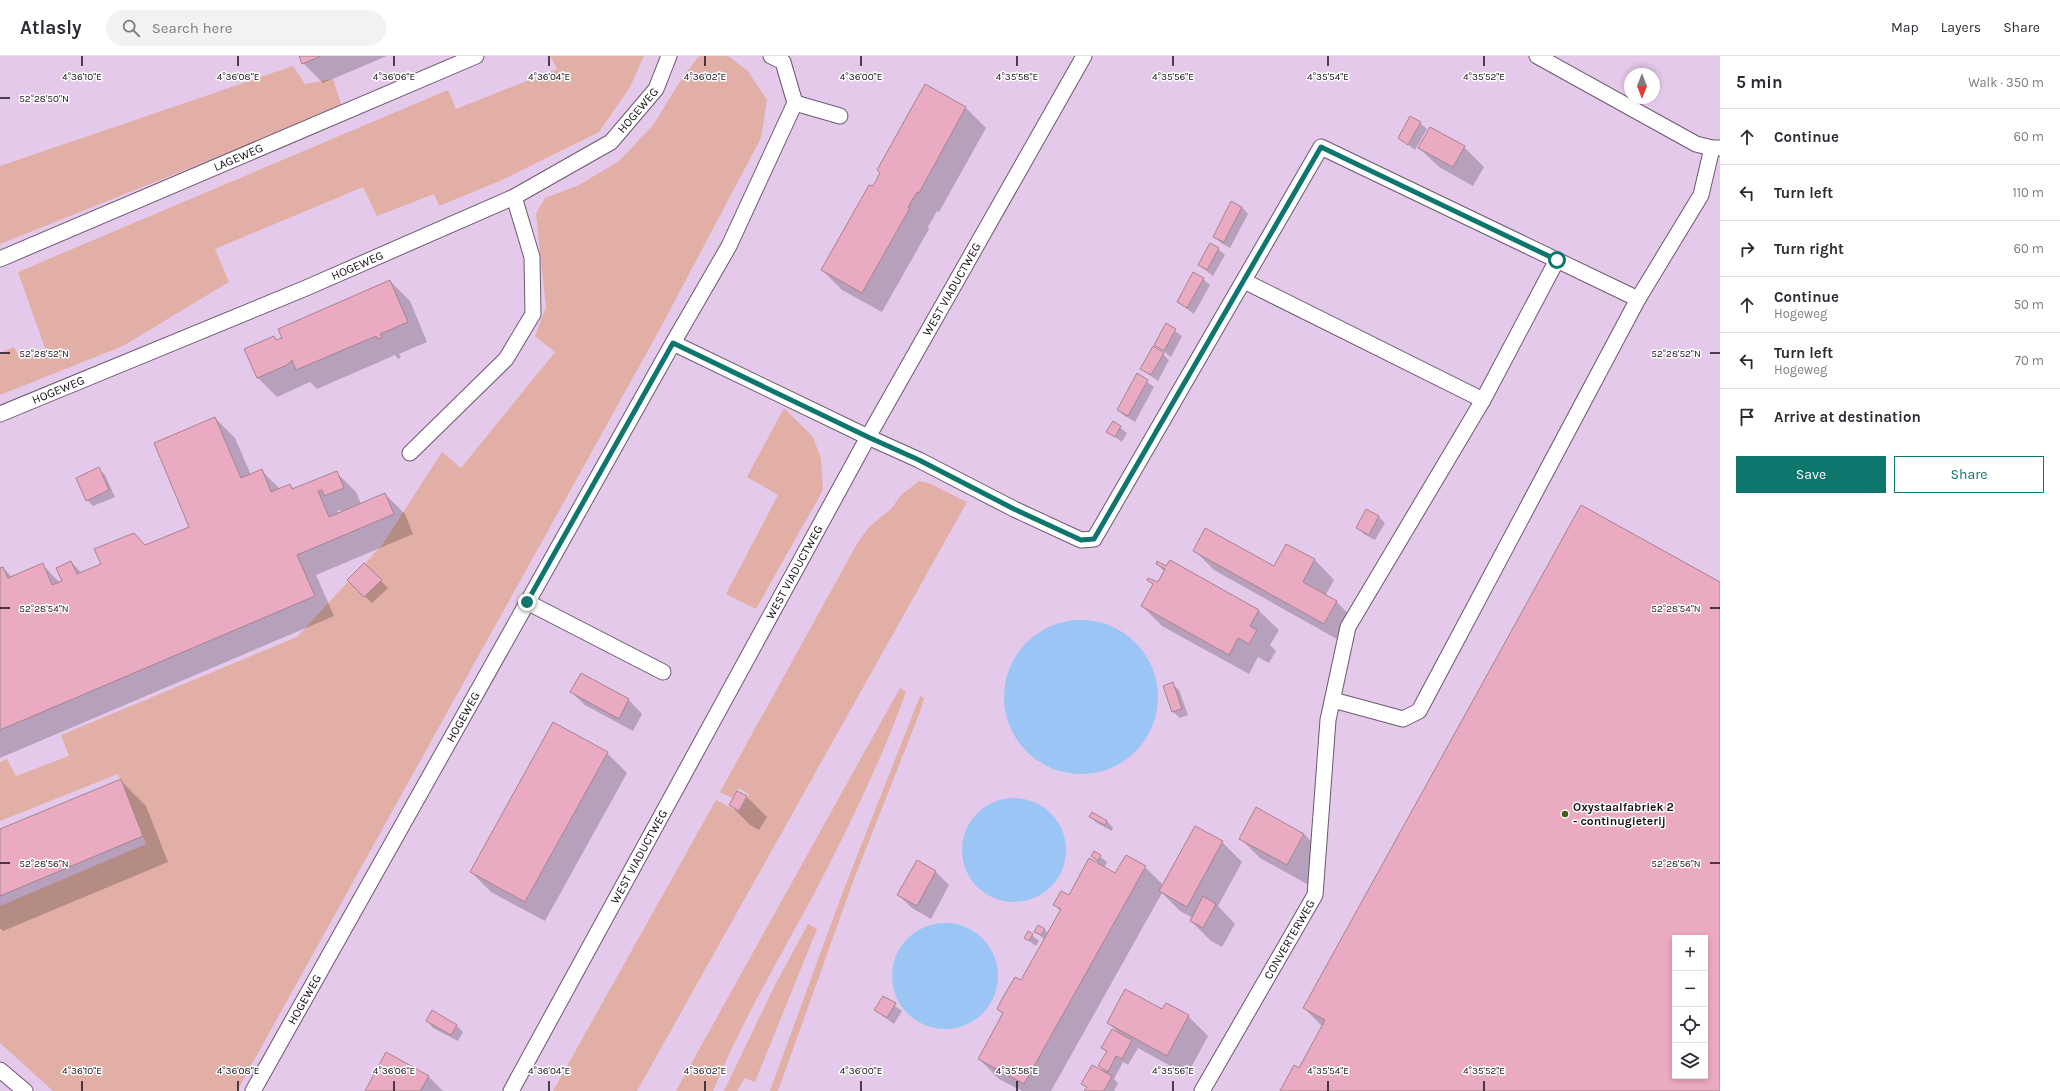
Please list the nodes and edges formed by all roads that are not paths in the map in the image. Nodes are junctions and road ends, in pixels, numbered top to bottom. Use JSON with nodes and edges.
{"nodes":[{"id":1,"x":476,"y":56,"type":"edge"},
{"id":2,"x":670,"y":56,"type":"edge"},
{"id":3,"x":771,"y":56,"type":"edge"},
{"id":4,"x":1084,"y":56,"type":"edge"},
{"id":5,"x":1537,"y":56,"type":"edge"},
{"id":6,"x":795,"y":103,"type":"junction"},
{"id":7,"x":840,"y":116,"type":"dead end"},
{"id":8,"x":1716,"y":148,"type":"edge"},
{"id":9,"x":514,"y":196,"type":"junction"},
{"id":10,"x":0,"y":259,"type":"edge"},
{"id":11,"x":1557,"y":260,"type":"junction"},
{"id":12,"x":1244,"y":281,"type":"junction"},
{"id":13,"x":1638,"y":299,"type":"junction"},
{"id":14,"x":673,"y":343,"type":"junction"},
{"id":15,"x":1483,"y":400,"type":"junction"},
{"id":16,"x":0,"y":414,"type":"edge"},
{"id":17,"x":868,"y":437,"type":"junction"},
{"id":18,"x":410,"y":453,"type":"dead end"},
{"id":19,"x":527,"y":602,"type":"junction"},
{"id":20,"x":662,"y":672,"type":"dead end"},
{"id":21,"x":1333,"y":700,"type":"junction"},
{"id":22,"x":0,"y":1070,"type":"edge"},
{"id":23,"x":25,"y":1091,"type":"edge"},
{"id":24,"x":253,"y":1091,"type":"edge"},
{"id":25,"x":511,"y":1091,"type":"edge"},
{"id":26,"x":1202,"y":1091,"type":"edge"}],
"edges":[{"from":1,"to":10,"type":"lane","name":"LAGEWEG"},
{"from":2,"to":9,"type":"lane","name":"HOGEWEG"},
{"from":3,"to":6,"type":"lane"},
{"from":4,"to":17,"type":"lane","name":"WEST VIADUCTWEG"},
{"from":5,"to":8,"type":"lane"},
{"from":6,"to":7,"type":"lane"},
{"from":6,"to":14,"type":"lane","name":"HOGEWEG"},
{"from":8,"to":13,"type":"lane"},
{"from":9,"to":16,"type":"lane","name":"HOGEWEG"},
{"from":9,"to":18,"type":"lane"},
{"from":11,"to":12,"type":"lane"},
{"from":11,"to":13,"type":"lane"},
{"from":11,"to":15,"type":"lane","name":"CONVERTERWEG"},
{"from":12,"to":15,"type":"lane"},
{"from":12,"to":17,"type":"lane"},
{"from":13,"to":21,"type":"lane"},
{"from":14,"to":17,"type":"lane"},
{"from":14,"to":19,"type":"lane","name":"HOGEWEG"},
{"from":15,"to":21,"type":"lane","name":"CONVERTERWEG"},
{"from":17,"to":25,"type":"lane","name":"WEST VIADUCTWEG"},
{"from":19,"to":20,"type":"lane"},
{"from":19,"to":24,"type":"lane","name":"HOGEWEG"},
{"from":21,"to":26,"type":"lane","name":"CONVERTERWEG"},
{"from":22,"to":23,"type":"lane"}]}
